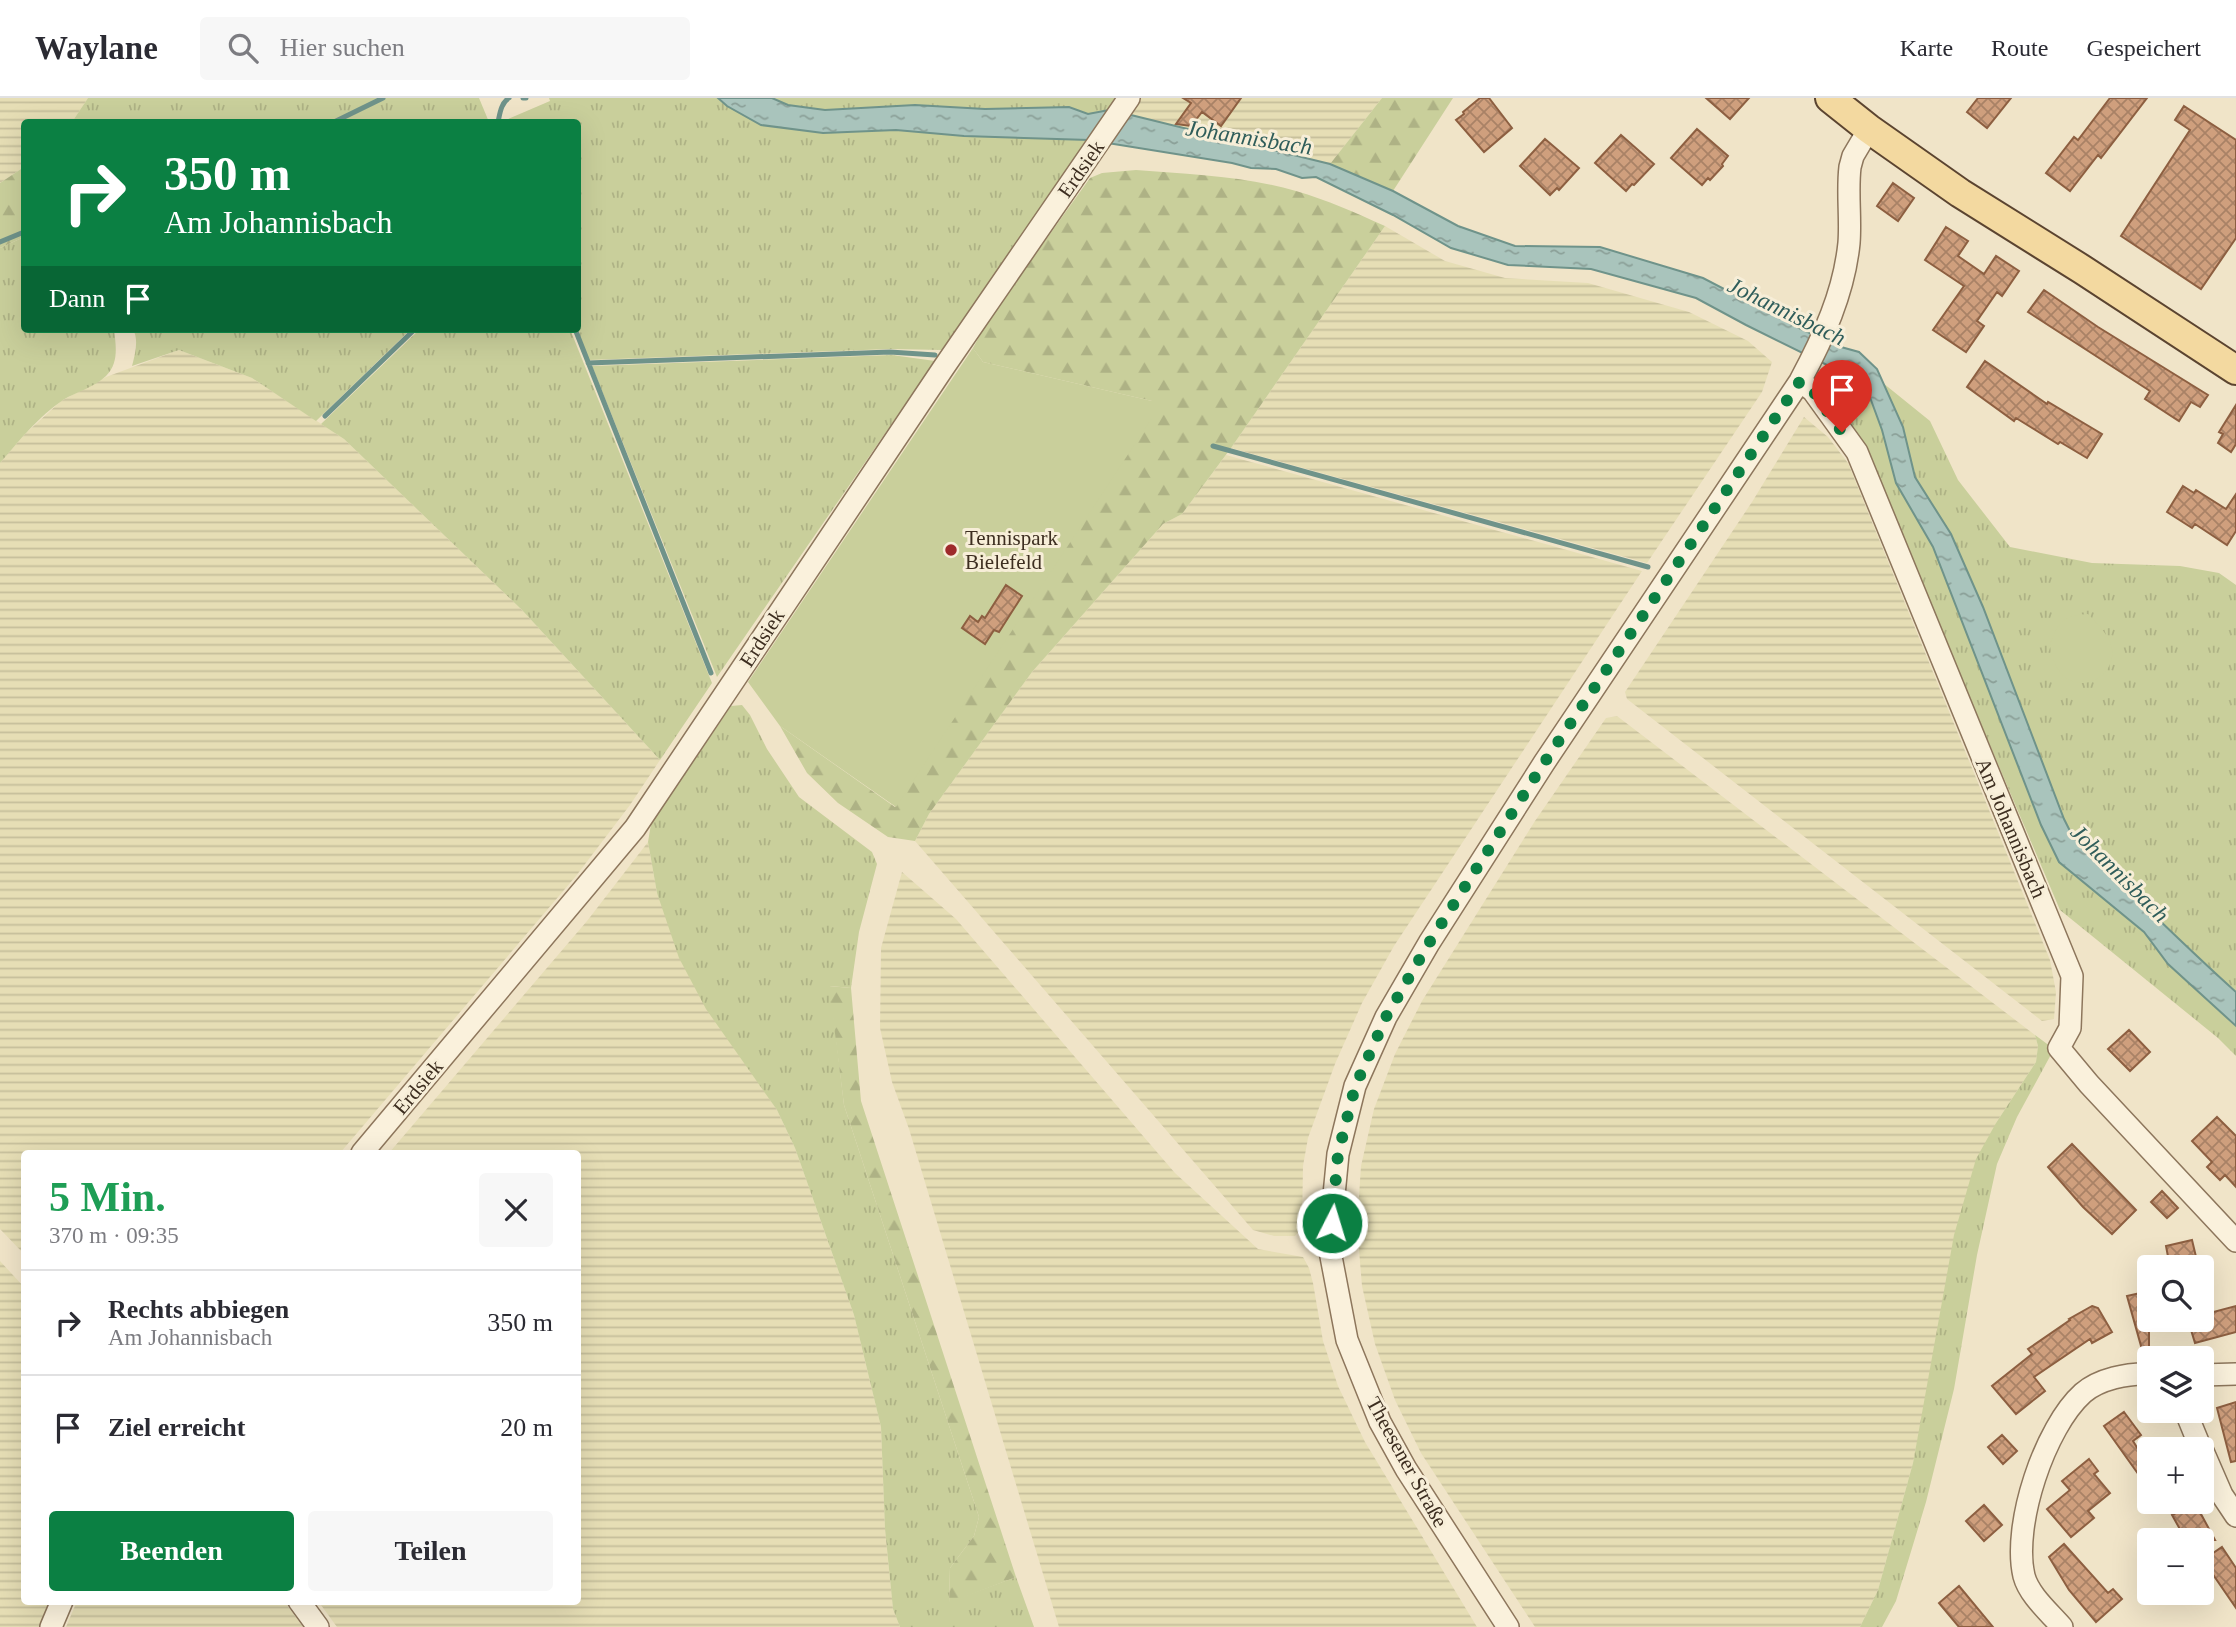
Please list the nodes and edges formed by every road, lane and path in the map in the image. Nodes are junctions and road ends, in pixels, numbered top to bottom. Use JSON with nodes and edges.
{"nodes":[{"id":1,"x":1830,"y":98,"type":"edge"},
{"id":2,"x":1126,"y":102,"type":"edge"},
{"id":3,"x":1869,"y":129,"type":"junction"},
{"id":4,"x":2236,"y":370,"type":"edge"},
{"id":5,"x":1800,"y":381,"type":"junction"},
{"id":6,"x":365,"y":1150,"type":"edge"},
{"id":7,"x":2236,"y":1241,"type":"edge"},
{"id":8,"x":2236,"y":1374,"type":"edge"},
{"id":9,"x":2214,"y":1375,"type":"edge"},
{"id":10,"x":2137,"y":1376,"type":"edge"},
{"id":11,"x":2214,"y":1477,"type":"edge"},
{"id":12,"x":2236,"y":1516,"type":"edge"},
{"id":13,"x":60,"y":1605,"type":"edge"},
{"id":14,"x":302,"y":1605,"type":"edge"},
{"id":15,"x":51,"y":1627,"type":"edge"},
{"id":16,"x":318,"y":1627,"type":"edge"},
{"id":17,"x":1508,"y":1627,"type":"edge"},
{"id":18,"x":2062,"y":1627,"type":"edge"}],
"edges":[{"from":1,"to":3,"type":"main road"},
{"from":2,"to":6,"type":"street","name":"Erdsiek"},
{"from":3,"to":4,"type":"main road"},
{"from":3,"to":5,"type":"street","name":"Theesener Straße"},
{"from":5,"to":7,"type":"street","name":"Am Johannisbach"},
{"from":5,"to":17,"type":"street","name":"Theesener Straße"},
{"from":8,"to":9,"type":"street"},
{"from":10,"to":18,"type":"street"},
{"from":11,"to":12,"type":"street"},
{"from":13,"to":15,"type":"street"},
{"from":14,"to":16,"type":"street"}]}
